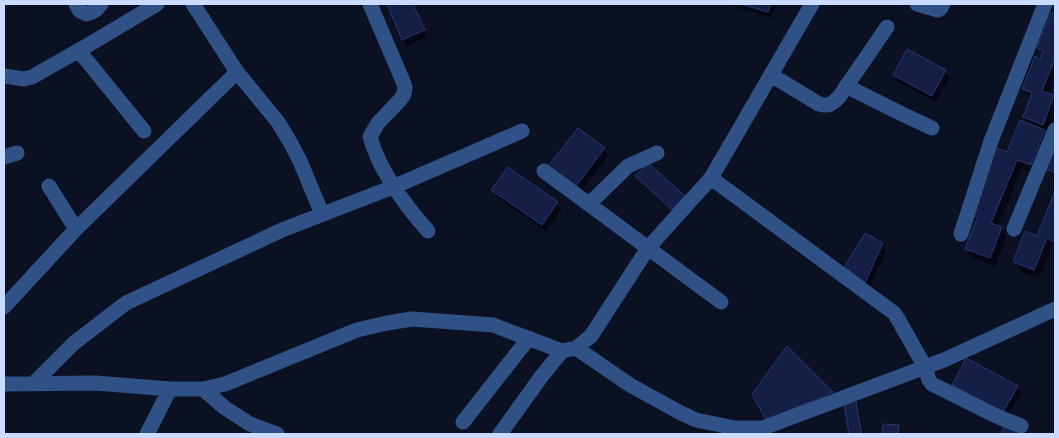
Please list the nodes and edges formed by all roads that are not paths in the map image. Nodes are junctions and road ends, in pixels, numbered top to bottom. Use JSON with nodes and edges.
{"nodes":[{"id":1,"x":76,"y":4,"type":"edge"},
{"id":2,"x":101,"y":4,"type":"edge"},
{"id":3,"x":157,"y":4,"type":"edge"},
{"id":4,"x":193,"y":4,"type":"edge"},
{"id":5,"x":370,"y":4,"type":"edge"},
{"id":6,"x":812,"y":4,"type":"edge"},
{"id":7,"x":918,"y":4,"type":"edge"},
{"id":8,"x":942,"y":4,"type":"edge"},
{"id":9,"x":1045,"y":4,"type":"edge"},
{"id":10,"x":887,"y":27,"type":"dead end"},
{"id":11,"x":79,"y":51,"type":"junction"},
{"id":12,"x":237,"y":72,"type":"junction"},
{"id":13,"x":771,"y":75,"type":"junction"},
{"id":14,"x":4,"y":76,"type":"edge"},
{"id":15,"x":846,"y":86,"type":"junction"},
{"id":16,"x":932,"y":128,"type":"dead end"},
{"id":17,"x":1055,"y":130,"type":"edge"},
{"id":18,"x":144,"y":131,"type":"dead end"},
{"id":19,"x":522,"y":131,"type":"dead end"},
{"id":20,"x":656,"y":153,"type":"dead end"},
{"id":21,"x":544,"y":171,"type":"dead end"},
{"id":22,"x":711,"y":178,"type":"junction"},
{"id":23,"x":49,"y":186,"type":"dead end"},
{"id":24,"x":393,"y":187,"type":"junction"},
{"id":25,"x":589,"y":204,"type":"junction"},
{"id":26,"x":322,"y":214,"type":"junction"},
{"id":27,"x":76,"y":229,"type":"junction"},
{"id":28,"x":1014,"y":229,"type":"dead end"},
{"id":29,"x":428,"y":231,"type":"dead end"},
{"id":30,"x":961,"y":234,"type":"dead end"},
{"id":31,"x":648,"y":248,"type":"junction"},
{"id":32,"x":721,"y":302,"type":"dead end"},
{"id":33,"x":4,"y":307,"type":"edge"},
{"id":34,"x":1055,"y":309,"type":"edge"},
{"id":35,"x":529,"y":338,"type":"junction"},
{"id":36,"x":569,"y":350,"type":"junction"},
{"id":37,"x":925,"y":367,"type":"junction"},
{"id":38,"x":4,"y":384,"type":"edge"},
{"id":39,"x":34,"y":384,"type":"junction"},
{"id":40,"x":170,"y":389,"type":"junction"},
{"id":41,"x":203,"y":389,"type":"junction"},
{"id":42,"x":463,"y":422,"type":"dead end"},
{"id":43,"x":1021,"y":426,"type":"dead end"},
{"id":44,"x":735,"y":428,"type":"junction"},
{"id":45,"x":760,"y":431,"type":"edge"},
{"id":46,"x":147,"y":434,"type":"edge"},
{"id":47,"x":277,"y":434,"type":"edge"},
{"id":48,"x":500,"y":434,"type":"edge"},
{"id":49,"x":717,"y":434,"type":"edge"}],
"edges":[{"from":1,"to":2,"type":"street"},
{"from":3,"to":11,"type":"street"},
{"from":4,"to":12,"type":"street"},
{"from":5,"to":24,"type":"street"},
{"from":6,"to":13,"type":"street"},
{"from":7,"to":8,"type":"street"},
{"from":9,"to":30,"type":"street"},
{"from":10,"to":15,"type":"street"},
{"from":11,"to":14,"type":"street"},
{"from":11,"to":18,"type":"street"},
{"from":12,"to":26,"type":"street"},
{"from":12,"to":27,"type":"street"},
{"from":13,"to":15,"type":"street"},
{"from":13,"to":22,"type":"street"},
{"from":15,"to":16,"type":"street"},
{"from":17,"to":28,"type":"street"},
{"from":19,"to":24,"type":"street"},
{"from":20,"to":25,"type":"street"},
{"from":21,"to":25,"type":"street"},
{"from":22,"to":31,"type":"street"},
{"from":22,"to":37,"type":"street"},
{"from":23,"to":27,"type":"street"},
{"from":24,"to":26,"type":"street"},
{"from":24,"to":29,"type":"street"},
{"from":25,"to":31,"type":"street"},
{"from":26,"to":39,"type":"street"},
{"from":27,"to":33,"type":"street"},
{"from":31,"to":32,"type":"street"},
{"from":31,"to":36,"type":"street"},
{"from":34,"to":37,"type":"street"},
{"from":35,"to":36,"type":"street"},
{"from":35,"to":41,"type":"street"},
{"from":35,"to":42,"type":"street"},
{"from":36,"to":44,"type":"street"},
{"from":36,"to":48,"type":"street"},
{"from":37,"to":43,"type":"street"},
{"from":37,"to":45,"type":"street"},
{"from":38,"to":39,"type":"street"},
{"from":39,"to":40,"type":"street"},
{"from":40,"to":41,"type":"street"},
{"from":40,"to":46,"type":"street"},
{"from":41,"to":47,"type":"street"},
{"from":44,"to":45,"type":"street"},
{"from":44,"to":49,"type":"street"}]}
